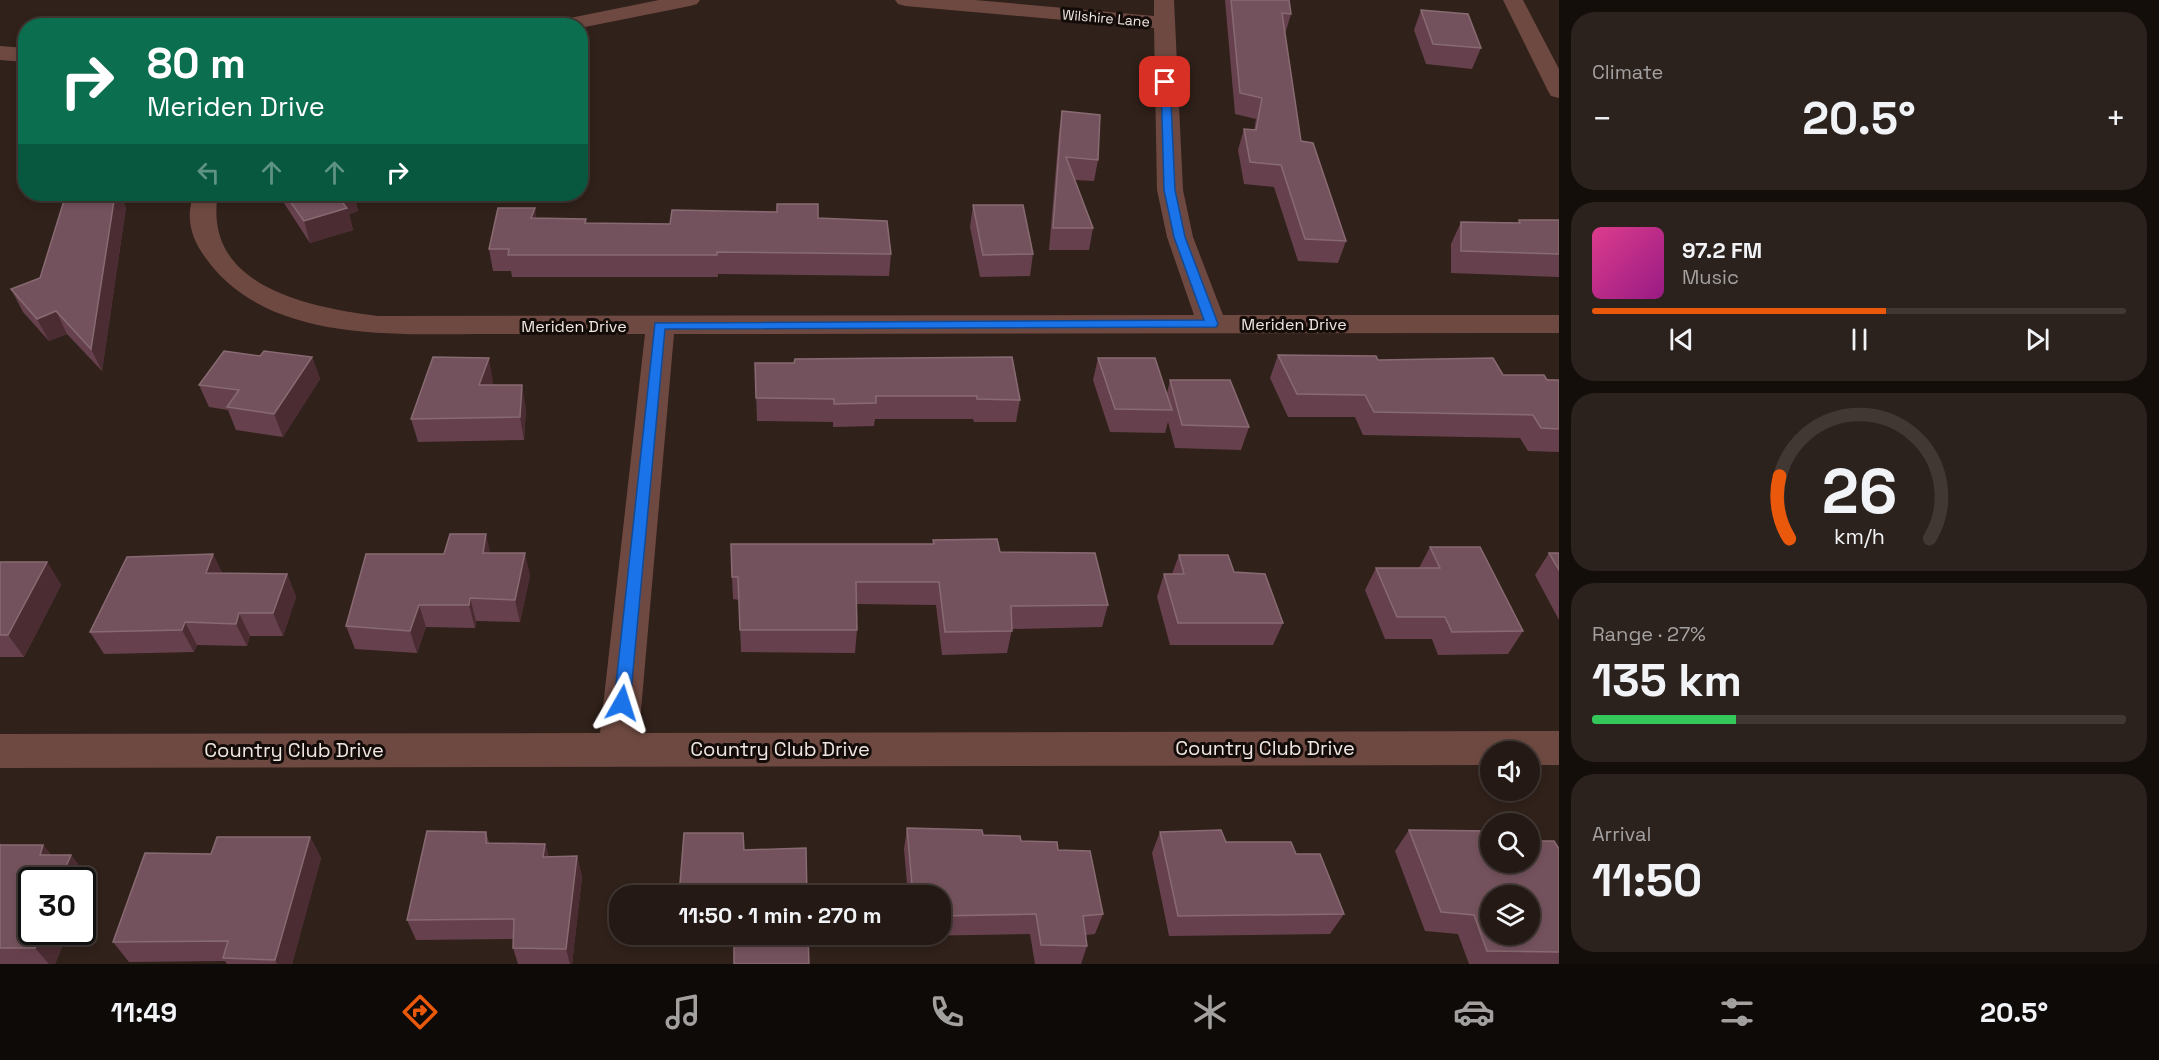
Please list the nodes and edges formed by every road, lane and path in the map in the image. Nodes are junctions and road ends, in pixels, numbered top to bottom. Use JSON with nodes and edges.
{"nodes":[{"id":1,"x":690,"y":0,"type":"edge"},
{"id":2,"x":905,"y":0,"type":"edge"},
{"id":3,"x":1513,"y":0,"type":"edge"},
{"id":4,"x":1164,"y":11,"type":"edge"},
{"id":5,"x":588,"y":20,"type":"edge"},
{"id":6,"x":0,"y":53,"type":"edge"},
{"id":7,"x":18,"y":54,"type":"edge"},
{"id":8,"x":1559,"y":91,"type":"edge"},
{"id":9,"x":204,"y":201,"type":"edge"},
{"id":10,"x":1212,"y":324,"type":"junction"},
{"id":11,"x":1559,"y":324,"type":"edge"},
{"id":12,"x":660,"y":326,"type":"junction"},
{"id":13,"x":1559,"y":748,"type":"edge"},
{"id":14,"x":618,"y":750,"type":"junction"},
{"id":15,"x":0,"y":751,"type":"edge"}],
"edges":[{"from":1,"to":5,"type":"street"},
{"from":2,"to":4,"type":"street","name":"Wilshire Lane"},
{"from":3,"to":8,"type":"street"},
{"from":4,"to":10,"type":"street"},
{"from":6,"to":7,"type":"street"},
{"from":9,"to":12,"type":"street","name":"Meriden Drive"},
{"from":10,"to":11,"type":"street","name":"Meriden Drive"},
{"from":10,"to":12,"type":"street","name":"Meriden Drive"},
{"from":12,"to":14,"type":"street"},
{"from":13,"to":14,"type":"street","name":"Country Club Drive"},
{"from":14,"to":15,"type":"street","name":"Country Club Drive"}]}
